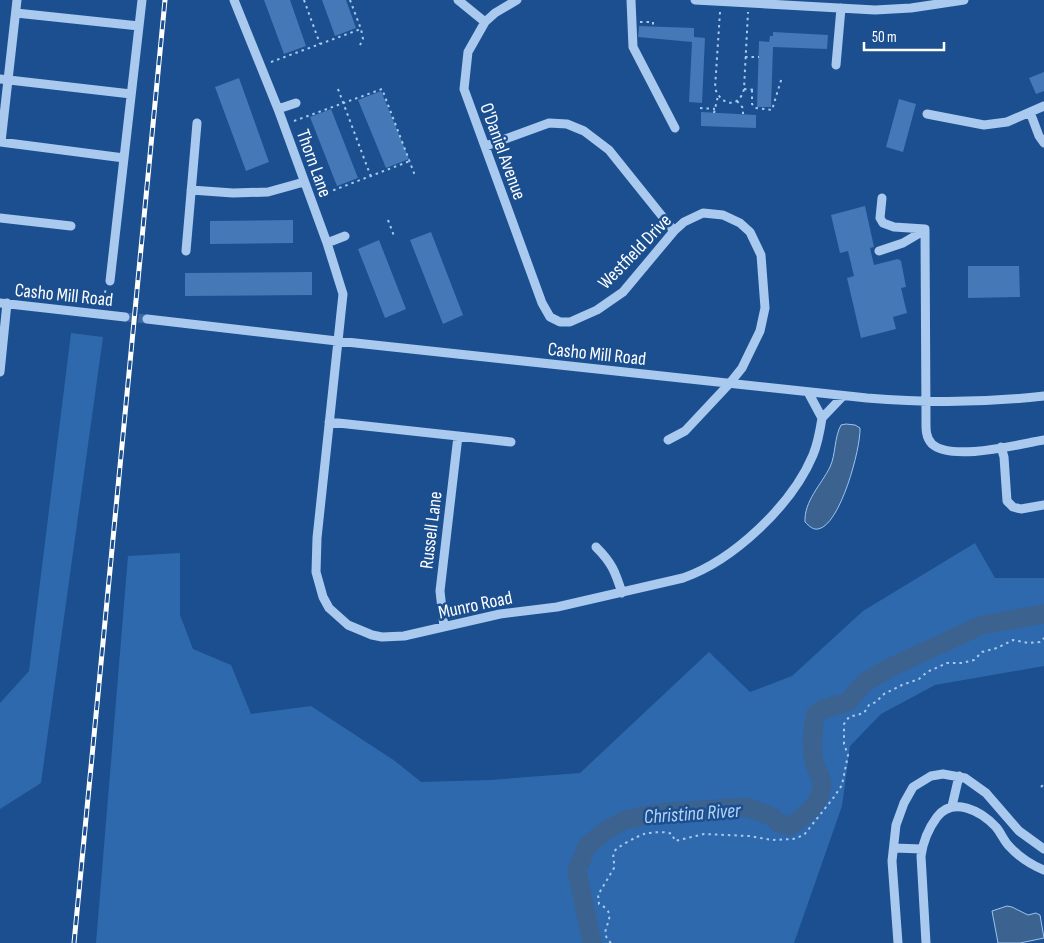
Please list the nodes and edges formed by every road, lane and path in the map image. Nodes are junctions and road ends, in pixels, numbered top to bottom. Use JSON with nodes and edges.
{"nodes":[{"id":1,"x":17,"y":0,"type":"edge"},
{"id":2,"x":142,"y":0,"type":"edge"},
{"id":3,"x":234,"y":0,"type":"edge"},
{"id":4,"x":304,"y":0,"type":"edge"},
{"id":5,"x":350,"y":0,"type":"edge"},
{"id":6,"x":458,"y":0,"type":"edge"},
{"id":7,"x":517,"y":0,"type":"edge"},
{"id":8,"x":631,"y":0,"type":"edge"},
{"id":9,"x":695,"y":0,"type":"edge"},
{"id":10,"x":964,"y":0,"type":"edge"},
{"id":11,"x":721,"y":1,"type":"junction"},
{"id":12,"x":748,"y":3,"type":"junction"},
{"id":13,"x":820,"y":3,"type":"edge"},
{"id":14,"x":841,"y":8,"type":"junction"},
{"id":15,"x":16,"y":13,"type":"junction"},
{"id":16,"x":485,"y":22,"type":"junction"},
{"id":17,"x":635,"y":22,"type":"dead end"},
{"id":18,"x":139,"y":26,"type":"junction"},
{"id":19,"x":653,"y":26,"type":"dead end"},
{"id":20,"x":361,"y":29,"type":"junction"},
{"id":21,"x":320,"y":44,"type":"junction"},
{"id":22,"x":359,"y":47,"type":"dead end"},
{"id":23,"x":745,"y":57,"type":"junction"},
{"id":24,"x":759,"y":58,"type":"dead end"},
{"id":25,"x":271,"y":62,"type":"dead end"},
{"id":26,"x":836,"y":65,"type":"dead end"},
{"id":27,"x":782,"y":77,"type":"dead end"},
{"id":28,"x":4,"y":79,"type":"edge"},
{"id":29,"x":338,"y":89,"type":"dead end"},
{"id":30,"x":744,"y":89,"type":"junction"},
{"id":31,"x":752,"y":90,"type":"junction"},
{"id":32,"x":757,"y":90,"type":"dead end"},
{"id":33,"x":131,"y":94,"type":"junction"},
{"id":34,"x":718,"y":96,"type":"junction"},
{"id":35,"x":737,"y":101,"type":"junction"},
{"id":36,"x":296,"y":103,"type":"dead end"},
{"id":37,"x":343,"y":103,"type":"junction"},
{"id":38,"x":1044,"y":106,"type":"edge"},
{"id":39,"x":700,"y":108,"type":"dead end"},
{"id":40,"x":278,"y":109,"type":"junction"},
{"id":41,"x":715,"y":109,"type":"junction"},
{"id":42,"x":1030,"y":112,"type":"junction"},
{"id":43,"x":714,"y":113,"type":"dead end"},
{"id":44,"x":742,"y":114,"type":"dead end"},
{"id":45,"x":927,"y":114,"type":"dead end"},
{"id":46,"x":294,"y":121,"type":"dead end"},
{"id":47,"x":197,"y":123,"type":"dead end"},
{"id":48,"x":675,"y":128,"type":"dead end"},
{"id":49,"x":1,"y":142,"type":"edge"},
{"id":50,"x":1044,"y":143,"type":"edge"},
{"id":51,"x":486,"y":146,"type":"junction"},
{"id":52,"x":124,"y":158,"type":"junction"},
{"id":53,"x":410,"y":162,"type":"junction"},
{"id":54,"x":411,"y":174,"type":"dead end"},
{"id":55,"x":371,"y":176,"type":"junction"},
{"id":56,"x":304,"y":182,"type":"junction"},
{"id":57,"x":192,"y":190,"type":"junction"},
{"id":58,"x":321,"y":195,"type":"dead end"},
{"id":59,"x":882,"y":198,"type":"dead end"},
{"id":60,"x":0,"y":218,"type":"edge"},
{"id":61,"x":388,"y":220,"type":"dead end"},
{"id":62,"x":71,"y":226,"type":"dead end"},
{"id":63,"x":925,"y":230,"type":"junction"},
{"id":64,"x":674,"y":232,"type":"junction"},
{"id":65,"x":346,"y":236,"type":"dead end"},
{"id":66,"x":394,"y":236,"type":"dead end"},
{"id":67,"x":327,"y":243,"type":"junction"},
{"id":68,"x":186,"y":250,"type":"dead end"},
{"id":69,"x":879,"y":251,"type":"dead end"},
{"id":70,"x":110,"y":281,"type":"joint"},
{"id":71,"x":103,"y":302,"type":"dead end"},
{"id":72,"x":3,"y":303,"type":"edge"},
{"id":73,"x":125,"y":317,"type":"tunnel mouth"},
{"id":74,"x":146,"y":319,"type":"tunnel mouth"},
{"id":75,"x":560,"y":322,"type":"joint"},
{"id":76,"x":338,"y":341,"type":"junction"},
{"id":77,"x":0,"y":372,"type":"edge"},
{"id":78,"x":730,"y":383,"type":"junction"},
{"id":79,"x":808,"y":392,"type":"junction"},
{"id":80,"x":843,"y":396,"type":"junction"},
{"id":81,"x":1044,"y":396,"type":"edge"},
{"id":82,"x":926,"y":402,"type":"junction"},
{"id":83,"x":822,"y":418,"type":"junction"},
{"id":84,"x":329,"y":422,"type":"junction"},
{"id":85,"x":458,"y":436,"type":"junction"},
{"id":86,"x":668,"y":440,"type":"dead end"},
{"id":87,"x":1044,"y":440,"type":"edge"},
{"id":88,"x":511,"y":442,"type":"dead end"},
{"id":89,"x":1001,"y":447,"type":"junction"},
{"id":90,"x":1044,"y":505,"type":"edge"},
{"id":91,"x":596,"y":546,"type":"dead end"},
{"id":92,"x":622,"y":593,"type":"junction"},
{"id":93,"x":444,"y":627,"type":"junction"},
{"id":94,"x":1044,"y":638,"type":"edge"},
{"id":95,"x":959,"y":776,"type":"junction"},
{"id":96,"x":1044,"y":784,"type":"edge"},
{"id":97,"x":1041,"y":787,"type":"dead end"},
{"id":98,"x":952,"y":806,"type":"junction"},
{"id":99,"x":894,"y":848,"type":"junction"},
{"id":100,"x":922,"y":849,"type":"junction"},
{"id":101,"x":1044,"y":849,"type":"edge"},
{"id":102,"x":1044,"y":870,"type":"edge"},
{"id":103,"x":611,"y":943,"type":"edge"},
{"id":104,"x":898,"y":943,"type":"edge"},
{"id":105,"x":926,"y":943,"type":"edge"}],
"edges":[{"from":1,"to":15,"type":"street"},
{"from":2,"to":18,"type":"street"},
{"from":3,"to":40,"type":"street","name":"Thorn Lane"},
{"from":4,"to":21,"type":"path"},
{"from":5,"to":20,"type":"path"},
{"from":6,"to":16,"type":"street"},
{"from":7,"to":16,"type":"street","name":"O'Daniel Avenue"},
{"from":8,"to":48,"type":"street"},
{"from":9,"to":11,"type":"street"},
{"from":10,"to":14,"type":"street"},
{"from":11,"to":12,"type":"street"},
{"from":11,"to":34,"type":"path"},
{"from":12,"to":13,"type":"street"},
{"from":12,"to":23,"type":"path"},
{"from":13,"to":14,"type":"street"},
{"from":14,"to":26,"type":"street"},
{"from":15,"to":18,"type":"street"},
{"from":15,"to":28,"type":"street"},
{"from":16,"to":51,"type":"street","name":"O'Daniel Avenue"},
{"from":17,"to":19,"type":"path"},
{"from":18,"to":33,"type":"street"},
{"from":20,"to":21,"type":"path"},
{"from":20,"to":22,"type":"path"},
{"from":21,"to":25,"type":"path"},
{"from":23,"to":24,"type":"path"},
{"from":23,"to":30,"type":"path"},
{"from":27,"to":31,"type":"path"},
{"from":28,"to":33,"type":"street"},
{"from":28,"to":49,"type":"street"},
{"from":29,"to":37,"type":"path"},
{"from":30,"to":31,"type":"path"},
{"from":30,"to":35,"type":"path"},
{"from":31,"to":32,"type":"path"},
{"from":33,"to":52,"type":"street"},
{"from":34,"to":35,"type":"path"},
{"from":34,"to":41,"type":"path"},
{"from":35,"to":44,"type":"path"},
{"from":36,"to":40,"type":"street"},
{"from":37,"to":46,"type":"path"},
{"from":37,"to":53,"type":"path"},
{"from":37,"to":55,"type":"path"},
{"from":38,"to":42,"type":"street"},
{"from":39,"to":41,"type":"path"},
{"from":40,"to":56,"type":"street","name":"Thorn Lane"},
{"from":41,"to":43,"type":"path"},
{"from":42,"to":45,"type":"street"},
{"from":42,"to":50,"type":"street"},
{"from":47,"to":57,"type":"street"},
{"from":49,"to":52,"type":"street"},
{"from":51,"to":64,"type":"street"},
{"from":51,"to":75,"type":"street","name":"O'Daniel Avenue"},
{"from":52,"to":70,"type":"street"},
{"from":53,"to":54,"type":"path"},
{"from":53,"to":55,"type":"path"},
{"from":55,"to":58,"type":"path"},
{"from":56,"to":57,"type":"street"},
{"from":56,"to":67,"type":"street","name":"Thorn Lane"},
{"from":57,"to":68,"type":"street"},
{"from":59,"to":63,"type":"street"},
{"from":60,"to":62,"type":"street"},
{"from":61,"to":66,"type":"path"},
{"from":63,"to":69,"type":"street"},
{"from":63,"to":82,"type":"street"},
{"from":64,"to":75,"type":"street","name":"Westfield Drive"},
{"from":64,"to":78,"type":"street","name":"Westfield Drive"},
{"from":65,"to":67,"type":"street"},
{"from":67,"to":76,"type":"street","name":"Thorn Lane"},
{"from":70,"to":71,"type":"path"},
{"from":72,"to":73,"type":"street","name":"Casho Mill Road"},
{"from":72,"to":77,"type":"street"},
{"from":74,"to":76,"type":"street","name":"Casho Mill Road"},
{"from":76,"to":78,"type":"street","name":"Casho Mill Road"},
{"from":76,"to":84,"type":"street","name":"Munro Road"},
{"from":78,"to":79,"type":"street","name":"Casho Mill Road"},
{"from":78,"to":86,"type":"street","name":"Westfield Drive"},
{"from":79,"to":80,"type":"street","name":"Casho Mill Road"},
{"from":79,"to":83,"type":"street"},
{"from":80,"to":82,"type":"street","name":"Casho Mill Road"},
{"from":80,"to":83,"type":"street"},
{"from":81,"to":82,"type":"street","name":"Casho Mill Road"},
{"from":82,"to":89,"type":"street"},
{"from":83,"to":92,"type":"street","name":"Munro Road"},
{"from":84,"to":85,"type":"street"},
{"from":84,"to":93,"type":"street","name":"Munro Road"},
{"from":85,"to":88,"type":"street"},
{"from":85,"to":93,"type":"street","name":"Russell Lane"},
{"from":87,"to":89,"type":"street"},
{"from":89,"to":90,"type":"street"},
{"from":91,"to":92,"type":"street"},
{"from":92,"to":93,"type":"street","name":"Munro Road"},
{"from":94,"to":103,"type":"path"},
{"from":95,"to":98,"type":"street"},
{"from":95,"to":99,"type":"street"},
{"from":95,"to":101,"type":"street"},
{"from":96,"to":97,"type":"path"},
{"from":98,"to":100,"type":"street"},
{"from":98,"to":102,"type":"street"},
{"from":99,"to":100,"type":"street"},
{"from":99,"to":104,"type":"street"},
{"from":100,"to":105,"type":"street"}]}
